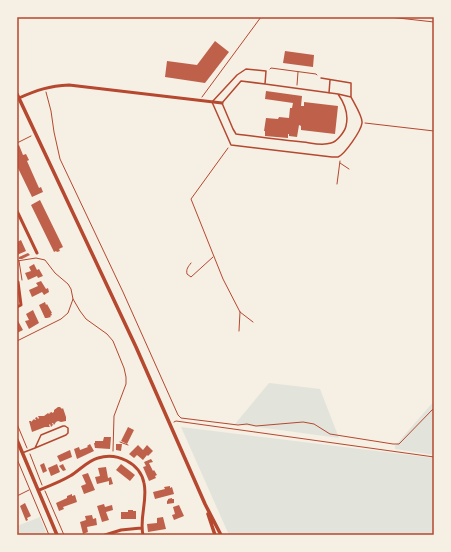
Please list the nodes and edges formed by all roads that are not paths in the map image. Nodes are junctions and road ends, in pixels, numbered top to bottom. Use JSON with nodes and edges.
{"nodes":[{"id":1,"x":321,"y":78,"type":"road end"},
{"id":2,"x":330,"y":80,"type":"junction"},
{"id":3,"x":265,"y":84,"type":"junction"},
{"id":4,"x":329,"y":93,"type":"junction"},
{"id":5,"x":338,"y":94,"type":"junction"},
{"id":6,"x":18,"y":96,"type":"edge"},
{"id":7,"x":351,"y":97,"type":"junction"},
{"id":8,"x":212,"y":102,"type":"junction"},
{"id":9,"x":222,"y":103,"type":"junction"},
{"id":10,"x":17,"y":211,"type":"edge"},
{"id":11,"x":37,"y":253,"type":"dead end"},
{"id":12,"x":18,"y":282,"type":"road end"},
{"id":13,"x":17,"y":307,"type":"edge"},
{"id":14,"x":17,"y":440,"type":"edge"},
{"id":15,"x":35,"y":448,"type":"junction"},
{"id":16,"x":22,"y":453,"type":"junction"},
{"id":17,"x":39,"y":490,"type":"junction"},
{"id":18,"x":205,"y":504,"type":"junction"},
{"id":19,"x":141,"y":528,"type":"junction"},
{"id":20,"x":57,"y":535,"type":"edge"},
{"id":21,"x":105,"y":535,"type":"edge"},
{"id":22,"x":143,"y":535,"type":"edge"},
{"id":23,"x":215,"y":535,"type":"edge"},
{"id":24,"x":221,"y":535,"type":"edge"}],
"edges":[{"from":1,"to":2,"type":"lane"},
{"from":2,"to":4,"type":"lane"},
{"from":2,"to":7,"type":"lane"},
{"from":3,"to":4,"type":"lane"},
{"from":3,"to":8,"type":"lane"},
{"from":3,"to":9,"type":"lane"},
{"from":4,"to":5,"type":"lane"},
{"from":5,"to":7,"type":"lane"},
{"from":5,"to":9,"type":"lane"},
{"from":6,"to":8,"type":"street"},
{"from":6,"to":18,"type":"street"},
{"from":7,"to":8,"type":"lane"},
{"from":8,"to":9,"type":"street"},
{"from":10,"to":11,"type":"street"},
{"from":12,"to":13,"type":"street"},
{"from":14,"to":16,"type":"street"},
{"from":15,"to":15,"type":"lane"},
{"from":15,"to":16,"type":"lane"},
{"from":16,"to":17,"type":"street"},
{"from":17,"to":19,"type":"street"},
{"from":17,"to":20,"type":"street"},
{"from":18,"to":23,"type":"street"},
{"from":18,"to":24,"type":"street"},
{"from":19,"to":21,"type":"street"},
{"from":19,"to":22,"type":"street"}]}
